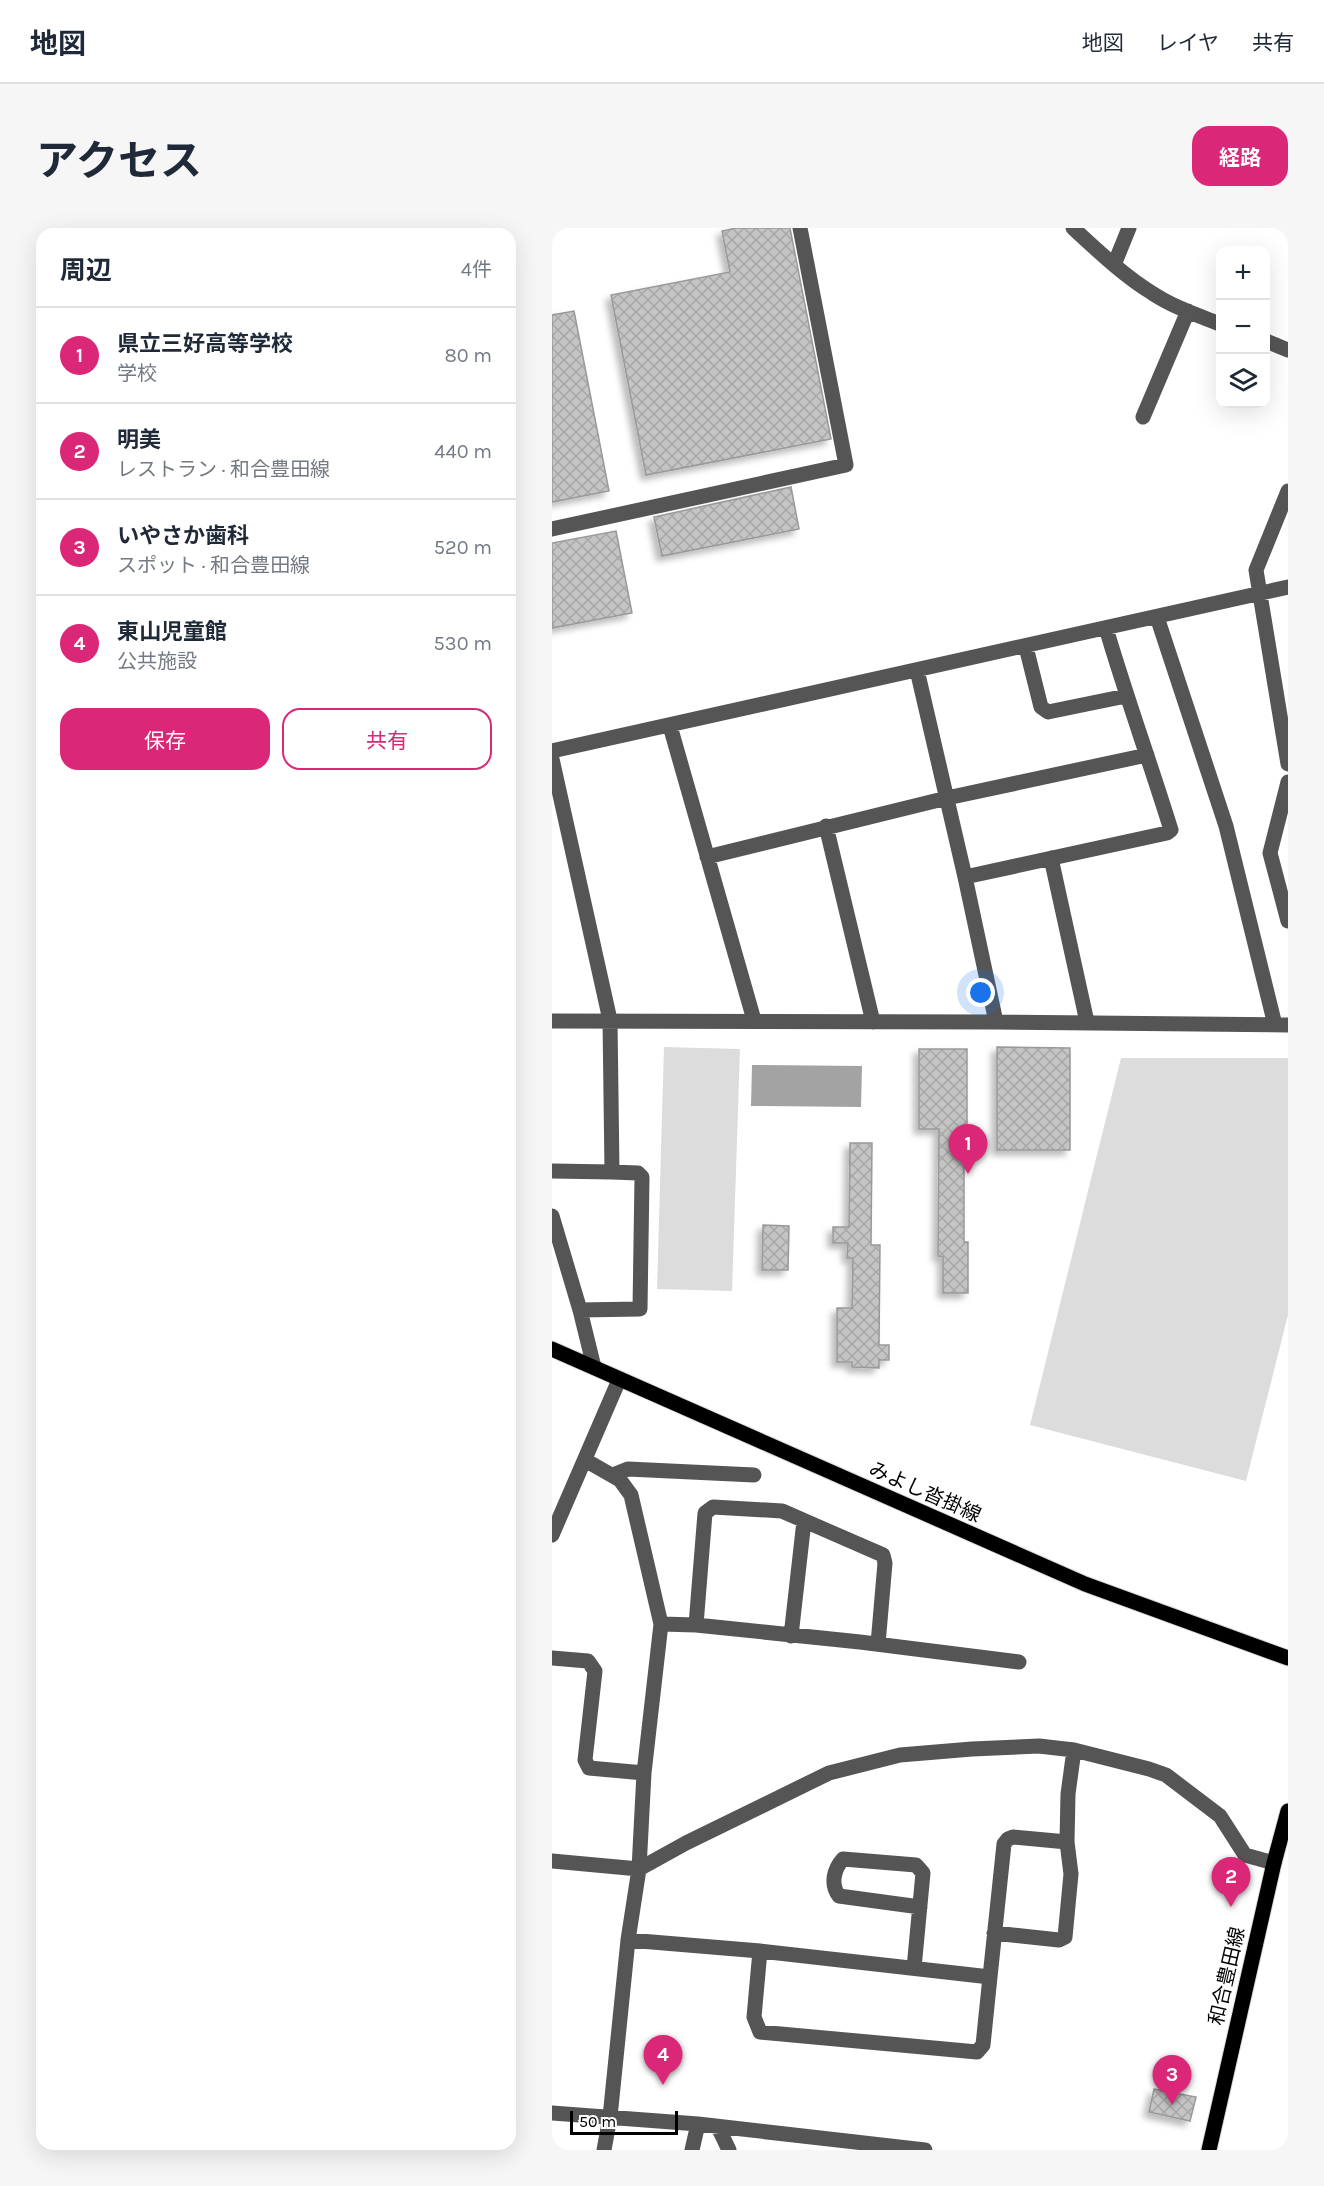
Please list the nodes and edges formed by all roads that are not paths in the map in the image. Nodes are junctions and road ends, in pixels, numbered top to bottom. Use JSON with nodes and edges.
{"nodes":[{"id":1,"x":800,"y":228,"type":"edge"},
{"id":2,"x":1073,"y":228,"type":"edge"},
{"id":3,"x":1130,"y":228,"type":"edge"},
{"id":4,"x":1114,"y":265,"type":"junction"},
{"id":5,"x":1188,"y":312,"type":"junction"},
{"id":6,"x":1216,"y":322,"type":"edge"},
{"id":7,"x":1270,"y":343,"type":"edge"},
{"id":8,"x":1288,"y":350,"type":"edge"},
{"id":9,"x":1143,"y":417,"type":"dead end"},
{"id":10,"x":1288,"y":491,"type":"edge"},
{"id":11,"x":552,"y":529,"type":"edge"},
{"id":12,"x":1288,"y":587,"type":"edge"},
{"id":13,"x":1259,"y":593,"type":"junction"},
{"id":14,"x":1157,"y":617,"type":"junction"},
{"id":15,"x":1106,"y":628,"type":"junction"},
{"id":16,"x":1026,"y":647,"type":"junction"},
{"id":17,"x":916,"y":670,"type":"junction"},
{"id":18,"x":1126,"y":696,"type":"junction"},
{"id":19,"x":670,"y":726,"type":"junction"},
{"id":20,"x":552,"y":751,"type":"edge"},
{"id":21,"x":1147,"y":755,"type":"junction"},
{"id":22,"x":552,"y":759,"type":"edge"},
{"id":23,"x":1288,"y":764,"type":"edge"},
{"id":24,"x":1288,"y":782,"type":"edge"},
{"id":25,"x":947,"y":798,"type":"junction"},
{"id":26,"x":826,"y":826,"type":"junction"},
{"id":27,"x":707,"y":857,"type":"junction"},
{"id":28,"x":1052,"y":858,"type":"junction"},
{"id":29,"x":965,"y":877,"type":"junction"},
{"id":30,"x":1288,"y":921,"type":"edge"},
{"id":31,"x":610,"y":1020,"type":"junction"},
{"id":32,"x":754,"y":1020,"type":"junction"},
{"id":33,"x":552,"y":1021,"type":"edge"},
{"id":34,"x":873,"y":1022,"type":"junction"},
{"id":35,"x":996,"y":1022,"type":"junction"},
{"id":36,"x":1087,"y":1022,"type":"junction"},
{"id":37,"x":1282,"y":1025,"type":"edge"},
{"id":38,"x":552,"y":1171,"type":"edge"},
{"id":39,"x":612,"y":1172,"type":"junction"},
{"id":40,"x":552,"y":1216,"type":"edge"},
{"id":41,"x":580,"y":1310,"type":"junction"},
{"id":42,"x":552,"y":1349,"type":"edge"},
{"id":43,"x":594,"y":1367,"type":"junction"},
{"id":44,"x":620,"y":1380,"type":"junction"},
{"id":45,"x":585,"y":1460,"type":"junction"},
{"id":46,"x":613,"y":1475,"type":"junction"},
{"id":47,"x":754,"y":1475,"type":"dead end"},
{"id":48,"x":804,"y":1521,"type":"junction"},
{"id":49,"x":552,"y":1534,"type":"edge"},
{"id":50,"x":661,"y":1624,"type":"junction"},
{"id":51,"x":696,"y":1625,"type":"junction"},
{"id":52,"x":791,"y":1636,"type":"junction"},
{"id":53,"x":878,"y":1644,"type":"junction"},
{"id":54,"x":552,"y":1658,"type":"edge"},
{"id":55,"x":1288,"y":1658,"type":"edge"},
{"id":56,"x":1019,"y":1662,"type":"dead end"},
{"id":57,"x":1074,"y":1749,"type":"junction"},
{"id":58,"x":644,"y":1773,"type":"junction"},
{"id":59,"x":1288,"y":1812,"type":"edge"},
{"id":60,"x":1067,"y":1842,"type":"junction"},
{"id":61,"x":552,"y":1861,"type":"edge"},
{"id":62,"x":1274,"y":1863,"type":"junction"},
{"id":63,"x":639,"y":1869,"type":"junction"},
{"id":64,"x":920,"y":1907,"type":"junction"},
{"id":65,"x":994,"y":1933,"type":"junction"},
{"id":66,"x":628,"y":1940,"type":"junction"},
{"id":67,"x":760,"y":1951,"type":"junction"},
{"id":68,"x":914,"y":1968,"type":"junction"},
{"id":69,"x":990,"y":1977,"type":"junction"},
{"id":70,"x":552,"y":2113,"type":"edge"},
{"id":71,"x":610,"y":2117,"type":"junction"},
{"id":72,"x":698,"y":2124,"type":"junction"},
{"id":73,"x":718,"y":2127,"type":"junction"},
{"id":74,"x":604,"y":2150,"type":"edge"},
{"id":75,"x":692,"y":2150,"type":"edge"},
{"id":76,"x":729,"y":2150,"type":"edge"},
{"id":77,"x":925,"y":2150,"type":"edge"},
{"id":78,"x":1209,"y":2150,"type":"edge"}],
"edges":[{"from":1,"to":11,"type":"street"},
{"from":2,"to":4,"type":"street"},
{"from":3,"to":4,"type":"street"},
{"from":4,"to":5,"type":"street"},
{"from":5,"to":6,"type":"street"},
{"from":5,"to":9,"type":"street"},
{"from":7,"to":8,"type":"street"},
{"from":10,"to":13,"type":"street"},
{"from":12,"to":13,"type":"street"},
{"from":13,"to":14,"type":"street"},
{"from":13,"to":23,"type":"street"},
{"from":14,"to":15,"type":"street"},
{"from":14,"to":37,"type":"street"},
{"from":15,"to":16,"type":"street"},
{"from":15,"to":18,"type":"street"},
{"from":16,"to":17,"type":"street"},
{"from":16,"to":18,"type":"street"},
{"from":17,"to":19,"type":"street"},
{"from":17,"to":25,"type":"street"},
{"from":18,"to":21,"type":"street"},
{"from":19,"to":20,"type":"street"},
{"from":19,"to":27,"type":"street"},
{"from":21,"to":25,"type":"street"},
{"from":21,"to":28,"type":"street"},
{"from":22,"to":31,"type":"street"},
{"from":24,"to":30,"type":"street"},
{"from":25,"to":26,"type":"street"},
{"from":25,"to":29,"type":"street"},
{"from":26,"to":27,"type":"street"},
{"from":26,"to":34,"type":"street"},
{"from":27,"to":32,"type":"street"},
{"from":28,"to":29,"type":"street"},
{"from":28,"to":36,"type":"street"},
{"from":29,"to":35,"type":"street"},
{"from":31,"to":32,"type":"street"},
{"from":31,"to":33,"type":"street"},
{"from":31,"to":39,"type":"street"},
{"from":32,"to":34,"type":"street"},
{"from":34,"to":35,"type":"street"},
{"from":35,"to":36,"type":"street"},
{"from":36,"to":37,"type":"street"},
{"from":38,"to":39,"type":"street"},
{"from":39,"to":41,"type":"street"},
{"from":40,"to":41,"type":"street"},
{"from":41,"to":43,"type":"street"},
{"from":42,"to":43,"type":"main road","name":"みよし沓掛線"},
{"from":43,"to":44,"type":"main road","name":"みよし沓掛線"},
{"from":44,"to":45,"type":"street"},
{"from":44,"to":55,"type":"main road","name":"みよし沓掛線"},
{"from":45,"to":46,"type":"street"},
{"from":45,"to":49,"type":"street"},
{"from":46,"to":47,"type":"street"},
{"from":46,"to":50,"type":"street"},
{"from":48,"to":51,"type":"street"},
{"from":48,"to":52,"type":"street"},
{"from":48,"to":53,"type":"street"},
{"from":50,"to":51,"type":"street"},
{"from":50,"to":58,"type":"street"},
{"from":51,"to":52,"type":"street"},
{"from":52,"to":53,"type":"street"},
{"from":53,"to":56,"type":"street"},
{"from":54,"to":58,"type":"street"},
{"from":57,"to":60,"type":"street"},
{"from":57,"to":62,"type":"street"},
{"from":57,"to":63,"type":"street"},
{"from":58,"to":63,"type":"street"},
{"from":59,"to":62,"type":"main road","name":"和合豊田線"},
{"from":60,"to":65,"type":"street"},
{"from":60,"to":65,"type":"street"},
{"from":61,"to":63,"type":"street"},
{"from":62,"to":78,"type":"main road","name":"和合豊田線"},
{"from":63,"to":66,"type":"street"},
{"from":64,"to":64,"type":"street"},
{"from":64,"to":68,"type":"street"},
{"from":65,"to":69,"type":"street"},
{"from":66,"to":67,"type":"street"},
{"from":66,"to":71,"type":"street"},
{"from":67,"to":68,"type":"street"},
{"from":67,"to":69,"type":"street"},
{"from":68,"to":69,"type":"street"},
{"from":70,"to":71,"type":"street"},
{"from":71,"to":72,"type":"street"},
{"from":71,"to":74,"type":"street"},
{"from":72,"to":73,"type":"street"},
{"from":72,"to":75,"type":"street"},
{"from":73,"to":76,"type":"street"},
{"from":73,"to":77,"type":"street"}]}
